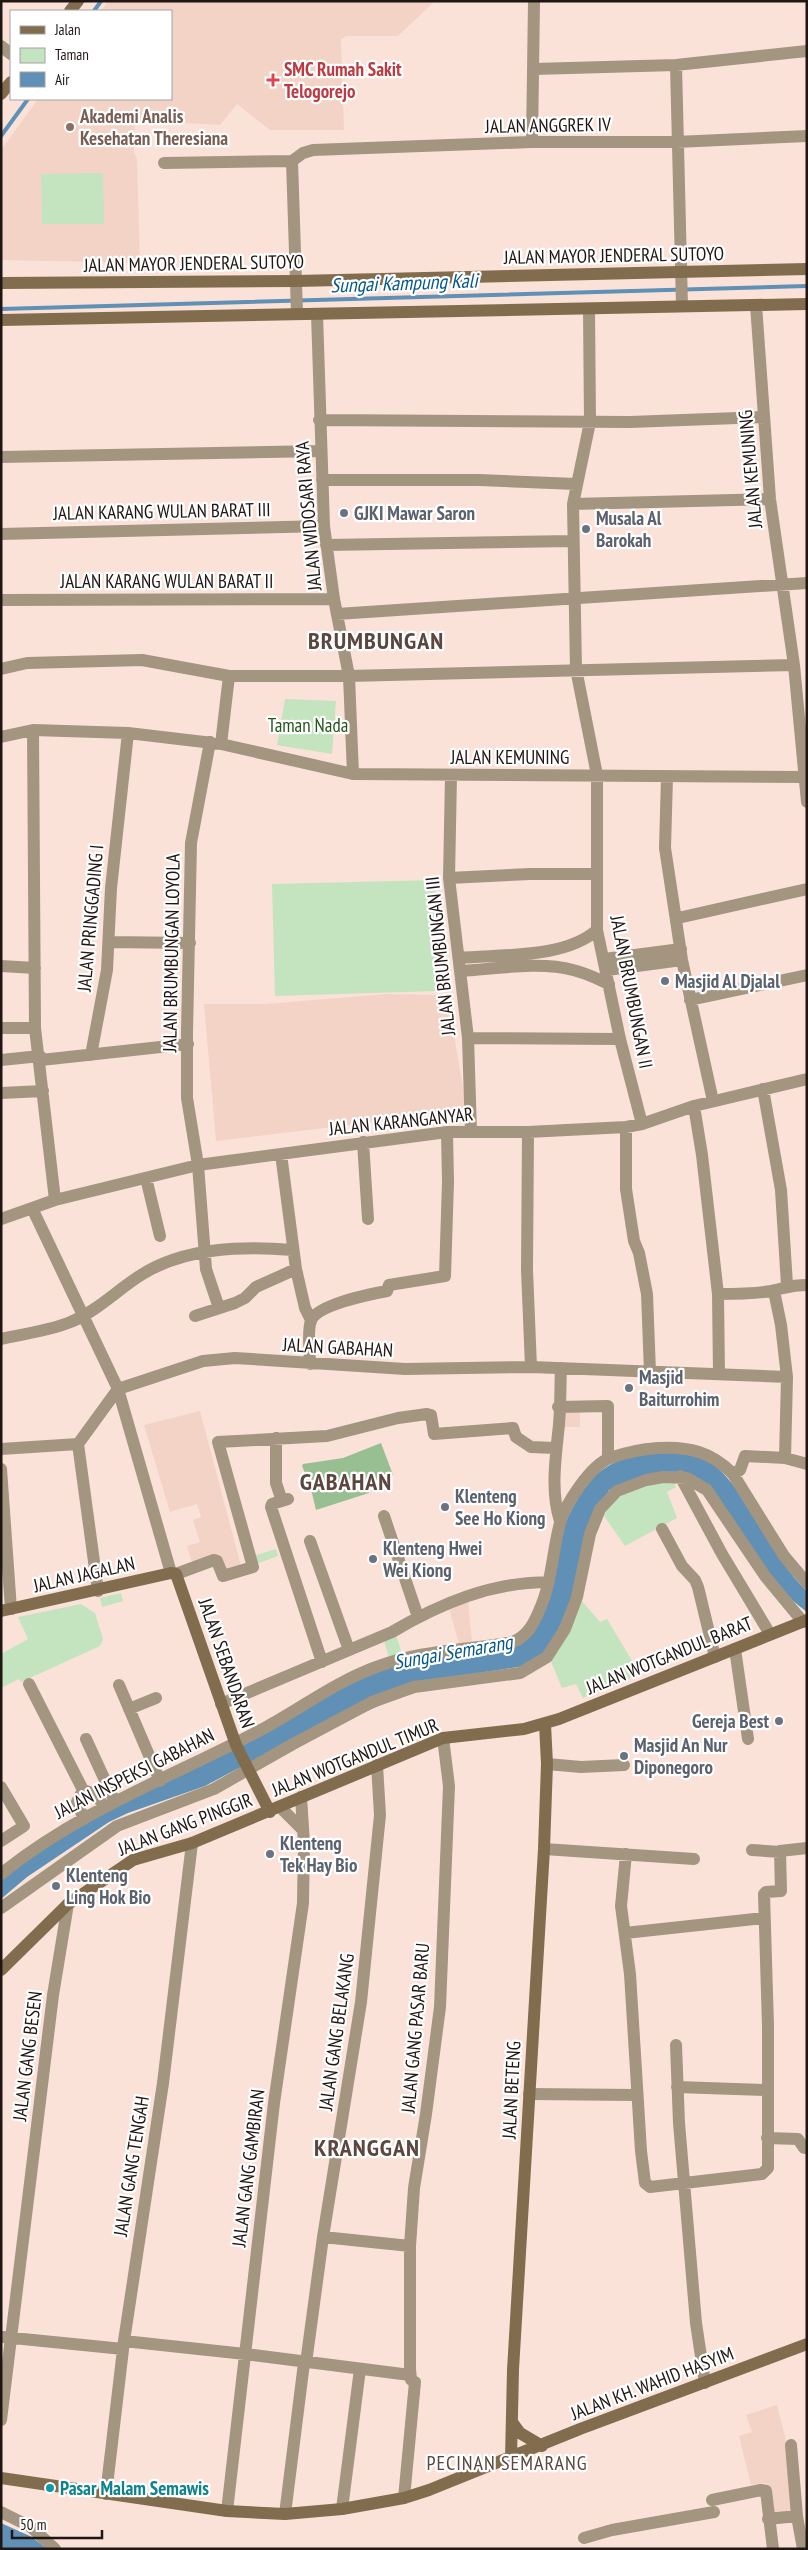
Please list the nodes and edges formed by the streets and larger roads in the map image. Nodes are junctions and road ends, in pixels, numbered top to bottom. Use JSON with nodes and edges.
{"nodes":[{"id":1,"x":535,"y":1,"type":"edge"},
{"id":2,"x":807,"y":51,"type":"edge"},
{"id":3,"x":676,"y":65,"type":"junction"},
{"id":4,"x":534,"y":69,"type":"junction"},
{"id":5,"x":807,"y":136,"type":"edge"},
{"id":6,"x":532,"y":142,"type":"junction"},
{"id":7,"x":676,"y":142,"type":"junction"},
{"id":8,"x":292,"y":160,"type":"junction"},
{"id":9,"x":164,"y":163,"type":"dead end"},
{"id":10,"x":807,"y":269,"type":"edge"},
{"id":11,"x":681,"y":274,"type":"junction"},
{"id":12,"x":296,"y":282,"type":"junction"},
{"id":13,"x":1,"y":283,"type":"edge"},
{"id":14,"x":682,"y":304,"type":"junction"},
{"id":15,"x":807,"y":304,"type":"edge"},
{"id":16,"x":756,"y":305,"type":"junction"},
{"id":17,"x":589,"y":309,"type":"junction"},
{"id":18,"x":296,"y":311,"type":"junction"},
{"id":19,"x":317,"y":314,"type":"junction"},
{"id":20,"x":1,"y":320,"type":"edge"},
{"id":21,"x":764,"y":417,"type":"junction"},
{"id":22,"x":320,"y":420,"type":"junction"},
{"id":23,"x":590,"y":422,"type":"junction"},
{"id":24,"x":321,"y":451,"type":"junction"},
{"id":25,"x":1,"y":457,"type":"edge"},
{"id":26,"x":322,"y":480,"type":"junction"},
{"id":27,"x":576,"y":484,"type":"junction"},
{"id":28,"x":770,"y":499,"type":"junction"},
{"id":29,"x":573,"y":504,"type":"junction"},
{"id":30,"x":324,"y":526,"type":"junction"},
{"id":31,"x":1,"y":534,"type":"edge"},
{"id":32,"x":572,"y":542,"type":"junction"},
{"id":33,"x":326,"y":545,"type":"junction"},
{"id":34,"x":807,"y":583,"type":"edge"},
{"id":35,"x":784,"y":585,"type":"junction"},
{"id":36,"x":573,"y":597,"type":"junction"},
{"id":37,"x":334,"y":599,"type":"junction"},
{"id":38,"x":1,"y":600,"type":"edge"},
{"id":39,"x":337,"y":614,"type":"junction"},
{"id":40,"x":794,"y":665,"type":"junction"},
{"id":41,"x":1,"y":669,"type":"edge"},
{"id":42,"x":576,"y":669,"type":"junction"},
{"id":43,"x":229,"y":676,"type":"junction"},
{"id":44,"x":349,"y":676,"type":"junction"},
{"id":45,"x":33,"y":730,"type":"junction"},
{"id":46,"x":128,"y":732,"type":"junction"},
{"id":47,"x":1,"y":737,"type":"edge"},
{"id":48,"x":216,"y":743,"type":"junction"},
{"id":49,"x":352,"y":774,"type":"junction"},
{"id":50,"x":597,"y":775,"type":"junction"},
{"id":51,"x":450,"y":776,"type":"junction"},
{"id":52,"x":667,"y":777,"type":"junction"},
{"id":53,"x":803,"y":777,"type":"junction"},
{"id":54,"x":807,"y":802,"type":"edge"},
{"id":55,"x":596,"y":874,"type":"junction"},
{"id":56,"x":449,"y":878,"type":"junction"},
{"id":57,"x":807,"y":889,"type":"edge"},
{"id":58,"x":678,"y":918,"type":"junction"},
{"id":59,"x":597,"y":930,"type":"junction"},
{"id":60,"x":109,"y":942,"type":"junction"},
{"id":61,"x":190,"y":944,"type":"junction"},
{"id":62,"x":682,"y":955,"type":"junction"},
{"id":63,"x":459,"y":958,"type":"junction"},
{"id":64,"x":605,"y":964,"type":"junction"},
{"id":65,"x":1,"y":966,"type":"edge"},
{"id":66,"x":35,"y":968,"type":"junction"},
{"id":67,"x":461,"y":971,"type":"junction"},
{"id":68,"x":807,"y":975,"type":"edge"},
{"id":69,"x":609,"y":984,"type":"junction"},
{"id":70,"x":690,"y":1000,"type":"junction"},
{"id":71,"x":1,"y":1028,"type":"edge"},
{"id":72,"x":35,"y":1028,"type":"junction"},
{"id":73,"x":468,"y":1038,"type":"junction"},
{"id":74,"x":620,"y":1039,"type":"junction"},
{"id":75,"x":188,"y":1044,"type":"junction"},
{"id":76,"x":91,"y":1055,"type":"junction"},
{"id":77,"x":40,"y":1058,"type":"junction"},
{"id":78,"x":1,"y":1060,"type":"edge"},
{"id":79,"x":807,"y":1079,"type":"edge"},
{"id":80,"x":763,"y":1089,"type":"junction"},
{"id":81,"x":43,"y":1091,"type":"junction"},
{"id":82,"x":1,"y":1093,"type":"edge"},
{"id":83,"x":713,"y":1101,"type":"junction"},
{"id":84,"x":694,"y":1106,"type":"junction"},
{"id":85,"x":642,"y":1124,"type":"junction"},
{"id":86,"x":626,"y":1127,"type":"junction"},
{"id":87,"x":447,"y":1132,"type":"junction"},
{"id":88,"x":471,"y":1132,"type":"junction"},
{"id":89,"x":528,"y":1132,"type":"junction"},
{"id":90,"x":363,"y":1142,"type":"junction"},
{"id":91,"x":281,"y":1154,"type":"junction"},
{"id":92,"x":198,"y":1165,"type":"junction"},
{"id":93,"x":146,"y":1178,"type":"junction"},
{"id":94,"x":55,"y":1200,"type":"junction"},
{"id":95,"x":32,"y":1208,"type":"junction"},
{"id":96,"x":1,"y":1219,"type":"edge"},
{"id":97,"x":368,"y":1219,"type":"dead end"},
{"id":98,"x":160,"y":1236,"type":"dead end"},
{"id":99,"x":293,"y":1250,"type":"junction"},
{"id":100,"x":204,"y":1252,"type":"junction"},
{"id":101,"x":296,"y":1269,"type":"junction"},
{"id":102,"x":787,"y":1285,"type":"junction"},
{"id":103,"x":807,"y":1285,"type":"edge"},
{"id":104,"x":774,"y":1290,"type":"junction"},
{"id":105,"x":718,"y":1294,"type":"junction"},
{"id":106,"x":219,"y":1308,"type":"junction"},
{"id":107,"x":83,"y":1316,"type":"junction"},
{"id":108,"x":195,"y":1316,"type":"dead end"},
{"id":109,"x":310,"y":1320,"type":"junction"},
{"id":110,"x":1,"y":1326,"type":"edge"},
{"id":111,"x":3,"y":1339,"type":"edge"},
{"id":112,"x":310,"y":1364,"type":"junction"},
{"id":113,"x":531,"y":1367,"type":"junction"},
{"id":114,"x":561,"y":1368,"type":"junction"},
{"id":115,"x":650,"y":1372,"type":"junction"},
{"id":116,"x":719,"y":1374,"type":"junction"},
{"id":117,"x":787,"y":1377,"type":"junction"},
{"id":118,"x":118,"y":1390,"type":"junction"},
{"id":119,"x":558,"y":1407,"type":"junction"},
{"id":120,"x":276,"y":1438,"type":"junction"},
{"id":121,"x":78,"y":1444,"type":"junction"},
{"id":122,"x":555,"y":1448,"type":"junction"},
{"id":123,"x":1,"y":1449,"type":"edge"},
{"id":124,"x":608,"y":1458,"type":"junction"},
{"id":125,"x":784,"y":1458,"type":"junction"},
{"id":126,"x":807,"y":1464,"type":"edge"},
{"id":127,"x":1,"y":1469,"type":"edge"},
{"id":128,"x":733,"y":1474,"type":"junction"},
{"id":129,"x":680,"y":1476,"type":"junction"},
{"id":130,"x":384,"y":1516,"type":"dead end"},
{"id":131,"x":560,"y":1521,"type":"junction"},
{"id":132,"x":662,"y":1529,"type":"dead end"},
{"id":133,"x":310,"y":1540,"type":"dead end"},
{"id":134,"x":174,"y":1573,"type":"junction"},
{"id":135,"x":549,"y":1582,"type":"junction"},
{"id":136,"x":807,"y":1583,"type":"edge"},
{"id":137,"x":98,"y":1591,"type":"junction"},
{"id":138,"x":6,"y":1610,"type":"edge"},
{"id":139,"x":418,"y":1617,"type":"junction"},
{"id":140,"x":805,"y":1622,"type":"edge"},
{"id":141,"x":770,"y":1634,"type":"junction"},
{"id":142,"x":735,"y":1649,"type":"junction"},
{"id":143,"x":350,"y":1650,"type":"junction"},
{"id":144,"x":715,"y":1657,"type":"junction"},
{"id":145,"x":322,"y":1662,"type":"junction"},
{"id":146,"x":30,"y":1684,"type":"dead end"},
{"id":147,"x":119,"y":1686,"type":"dead end"},
{"id":148,"x":156,"y":1698,"type":"dead end"},
{"id":149,"x":221,"y":1704,"type":"junction"},
{"id":150,"x":129,"y":1708,"type":"junction"},
{"id":151,"x":544,"y":1724,"type":"junction"},
{"id":152,"x":443,"y":1738,"type":"junction"},
{"id":153,"x":86,"y":1739,"type":"dead end"},
{"id":154,"x":748,"y":1739,"type":"dead end"},
{"id":155,"x":236,"y":1744,"type":"junction"},
{"id":156,"x":547,"y":1764,"type":"junction"},
{"id":157,"x":624,"y":1765,"type":"dead end"},
{"id":158,"x":377,"y":1766,"type":"junction"},
{"id":159,"x":247,"y":1768,"type":"junction"},
{"id":160,"x":160,"y":1781,"type":"junction"},
{"id":161,"x":1,"y":1787,"type":"edge"},
{"id":162,"x":82,"y":1790,"type":"junction"},
{"id":163,"x":301,"y":1797,"type":"junction"},
{"id":164,"x":110,"y":1804,"type":"junction"},
{"id":165,"x":275,"y":1809,"type":"junction"},
{"id":166,"x":83,"y":1817,"type":"junction"},
{"id":167,"x":302,"y":1829,"type":"junction"},
{"id":168,"x":1,"y":1841,"type":"edge"},
{"id":169,"x":192,"y":1843,"type":"junction"},
{"id":170,"x":807,"y":1848,"type":"edge"},
{"id":171,"x":544,"y":1849,"type":"junction"},
{"id":172,"x":752,"y":1850,"type":"dead end"},
{"id":173,"x":780,"y":1852,"type":"junction"},
{"id":174,"x":626,"y":1854,"type":"junction"},
{"id":175,"x":694,"y":1859,"type":"dead end"},
{"id":176,"x":1,"y":1874,"type":"edge"},
{"id":177,"x":68,"y":1904,"type":"junction"},
{"id":178,"x":1,"y":1908,"type":"edge"},
{"id":179,"x":764,"y":1918,"type":"junction"},
{"id":180,"x":625,"y":1934,"type":"junction"},
{"id":181,"x":1,"y":1970,"type":"edge"},
{"id":182,"x":676,"y":2045,"type":"dead end"},
{"id":183,"x":677,"y":2087,"type":"junction"},
{"id":184,"x":766,"y":2090,"type":"junction"},
{"id":185,"x":529,"y":2094,"type":"junction"},
{"id":186,"x":637,"y":2095,"type":"junction"},
{"id":187,"x":767,"y":2138,"type":"junction"},
{"id":188,"x":807,"y":2148,"type":"edge"},
{"id":189,"x":684,"y":2183,"type":"junction"},
{"id":190,"x":323,"y":2237,"type":"junction"},
{"id":191,"x":410,"y":2246,"type":"junction"},
{"id":192,"x":6,"y":2337,"type":"edge"},
{"id":193,"x":807,"y":2344,"type":"edge"},
{"id":194,"x":123,"y":2345,"type":"junction"},
{"id":195,"x":245,"y":2354,"type":"junction"},
{"id":196,"x":305,"y":2363,"type":"junction"},
{"id":197,"x":360,"y":2369,"type":"junction"},
{"id":198,"x":410,"y":2375,"type":"junction"},
{"id":199,"x":706,"y":2383,"type":"junction"},
{"id":200,"x":1,"y":2420,"type":"edge"},
{"id":201,"x":512,"y":2422,"type":"junction"},
{"id":202,"x":791,"y":2445,"type":"dead end"},
{"id":203,"x":542,"y":2446,"type":"junction"},
{"id":204,"x":510,"y":2458,"type":"junction"},
{"id":205,"x":1,"y":2478,"type":"edge"},
{"id":206,"x":106,"y":2494,"type":"junction"},
{"id":207,"x":404,"y":2498,"type":"junction"},
{"id":208,"x":342,"y":2509,"type":"junction"},
{"id":209,"x":227,"y":2511,"type":"junction"},
{"id":210,"x":1,"y":2512,"type":"edge"},
{"id":211,"x":285,"y":2514,"type":"junction"},
{"id":212,"x":797,"y":2516,"type":"junction"},
{"id":213,"x":768,"y":2519,"type":"junction"},
{"id":214,"x":584,"y":2538,"type":"dead end"},
{"id":215,"x":55,"y":2549,"type":"edge"},
{"id":216,"x":773,"y":2549,"type":"edge"},
{"id":217,"x":803,"y":2549,"type":"edge"}],
"edges":[{"from":1,"to":4,"type":"street"},
{"from":2,"to":3,"type":"street"},
{"from":3,"to":4,"type":"street"},
{"from":3,"to":7,"type":"street"},
{"from":4,"to":6,"type":"street"},
{"from":5,"to":7,"type":"street","name":"JALAN ANGGREK IV"},
{"from":6,"to":7,"type":"street","name":"JALAN ANGGREK IV"},
{"from":6,"to":8,"type":"street","name":"JALAN ANGGREK IV"},
{"from":7,"to":11,"type":"street"},
{"from":8,"to":9,"type":"street"},
{"from":8,"to":12,"type":"street"},
{"from":10,"to":11,"type":"street","name":"JALAN MAYOR JENDERAL SUTOYO"},
{"from":11,"to":12,"type":"street","name":"JALAN MAYOR JENDERAL SUTOYO"},
{"from":11,"to":14,"type":"street"},
{"from":12,"to":13,"type":"street","name":"JALAN MAYOR JENDERAL SUTOYO"},
{"from":12,"to":18,"type":"street"},
{"from":14,"to":16,"type":"street"},
{"from":14,"to":17,"type":"street"},
{"from":15,"to":16,"type":"street"},
{"from":16,"to":21,"type":"street","name":"JALAN KEMUNING"},
{"from":17,"to":19,"type":"street"},
{"from":17,"to":23,"type":"street","name":"JALAN BRUMBUNGAN II"},
{"from":18,"to":19,"type":"street"},
{"from":18,"to":20,"type":"street"},
{"from":19,"to":22,"type":"street","name":"JALAN WIDOSARI RAYA"},
{"from":21,"to":23,"type":"street"},
{"from":21,"to":28,"type":"street","name":"JALAN KEMUNING"},
{"from":22,"to":23,"type":"street"},
{"from":22,"to":24,"type":"street","name":"JALAN WIDOSARI RAYA"},
{"from":23,"to":27,"type":"street","name":"JALAN BRUMBUNGAN II"},
{"from":24,"to":25,"type":"street"},
{"from":24,"to":26,"type":"street","name":"JALAN WIDOSARI RAYA"},
{"from":26,"to":27,"type":"street"},
{"from":26,"to":30,"type":"street","name":"JALAN WIDOSARI RAYA"},
{"from":27,"to":29,"type":"street","name":"JALAN BRUMBUNGAN II"},
{"from":28,"to":29,"type":"street"},
{"from":28,"to":35,"type":"street","name":"JALAN KEMUNING"},
{"from":29,"to":32,"type":"street","name":"JALAN BRUMBUNGAN II"},
{"from":30,"to":31,"type":"street","name":"JALAN KARANG WULAN BARAT III"},
{"from":30,"to":33,"type":"street","name":"JALAN WIDOSARI RAYA"},
{"from":32,"to":33,"type":"street"},
{"from":32,"to":36,"type":"street","name":"JALAN BRUMBUNGAN II"},
{"from":33,"to":37,"type":"street","name":"JALAN WIDOSARI RAYA"},
{"from":34,"to":35,"type":"street"},
{"from":35,"to":36,"type":"street"},
{"from":35,"to":40,"type":"street","name":"JALAN KEMUNING"},
{"from":36,"to":39,"type":"street"},
{"from":36,"to":42,"type":"street","name":"JALAN BRUMBUNGAN II"},
{"from":37,"to":38,"type":"street","name":"JALAN KARANG WULAN BARAT II"},
{"from":37,"to":39,"type":"street","name":"JALAN WIDOSARI RAYA"},
{"from":39,"to":44,"type":"street","name":"JALAN WIDOSARI RAYA"},
{"from":40,"to":42,"type":"street"},
{"from":40,"to":53,"type":"street","name":"JALAN KEMUNING"},
{"from":41,"to":43,"type":"street"},
{"from":42,"to":44,"type":"street"},
{"from":42,"to":50,"type":"street","name":"JALAN BRUMBUNGAN II"},
{"from":43,"to":44,"type":"street"},
{"from":43,"to":48,"type":"street","name":"JALAN BRUMBUNGAN LOYOLA"},
{"from":44,"to":49,"type":"street","name":"JALAN WIDOSARI RAYA"},
{"from":45,"to":46,"type":"street","name":"JALAN KEMUNING"},
{"from":45,"to":47,"type":"street","name":"JALAN KEMUNING"},
{"from":45,"to":66,"type":"street"},
{"from":46,"to":48,"type":"street","name":"JALAN KEMUNING"},
{"from":46,"to":60,"type":"street","name":"JALAN PRINGGADING I"},
{"from":48,"to":49,"type":"street","name":"JALAN KEMUNING"},
{"from":48,"to":61,"type":"street","name":"JALAN BRUMBUNGAN LOYOLA"},
{"from":49,"to":51,"type":"street","name":"JALAN KEMUNING"},
{"from":50,"to":51,"type":"street","name":"JALAN KEMUNING"},
{"from":50,"to":52,"type":"street","name":"JALAN KEMUNING"},
{"from":50,"to":55,"type":"street","name":"JALAN BRUMBUNGAN II"},
{"from":51,"to":56,"type":"street","name":"JALAN BRUMBUNGAN III"},
{"from":52,"to":53,"type":"street","name":"JALAN KEMUNING"},
{"from":52,"to":58,"type":"street"},
{"from":53,"to":54,"type":"street","name":"JALAN KEMUNING"},
{"from":55,"to":56,"type":"street"},
{"from":55,"to":59,"type":"street","name":"JALAN BRUMBUNGAN II"},
{"from":56,"to":63,"type":"street","name":"JALAN BRUMBUNGAN III"},
{"from":57,"to":58,"type":"street"},
{"from":58,"to":62,"type":"street"},
{"from":59,"to":63,"type":"street"},
{"from":59,"to":64,"type":"street","name":"JALAN BRUMBUNGAN II"},
{"from":60,"to":61,"type":"street"},
{"from":60,"to":76,"type":"street","name":"JALAN PRINGGADING I"},
{"from":61,"to":75,"type":"street","name":"JALAN BRUMBUNGAN LOYOLA"},
{"from":62,"to":64,"type":"street"},
{"from":62,"to":70,"type":"street"},
{"from":63,"to":67,"type":"street","name":"JALAN BRUMBUNGAN III"},
{"from":64,"to":69,"type":"street","name":"JALAN BRUMBUNGAN II"},
{"from":65,"to":66,"type":"street"},
{"from":66,"to":72,"type":"street"},
{"from":67,"to":69,"type":"street"},
{"from":67,"to":73,"type":"street","name":"JALAN BRUMBUNGAN III"},
{"from":68,"to":70,"type":"street"},
{"from":69,"to":74,"type":"street","name":"JALAN BRUMBUNGAN II"},
{"from":70,"to":83,"type":"street"},
{"from":71,"to":72,"type":"street"},
{"from":72,"to":77,"type":"street"},
{"from":73,"to":74,"type":"street"},
{"from":73,"to":88,"type":"street","name":"JALAN BRUMBUNGAN III"},
{"from":74,"to":85,"type":"street","name":"JALAN BRUMBUNGAN II"},
{"from":75,"to":76,"type":"street"},
{"from":75,"to":92,"type":"street","name":"JALAN BRUMBUNGAN LOYOLA"},
{"from":76,"to":77,"type":"street"},
{"from":77,"to":78,"type":"street"},
{"from":77,"to":81,"type":"street"},
{"from":79,"to":80,"type":"street","name":"JALAN KARANGANYAR"},
{"from":80,"to":83,"type":"street","name":"JALAN KARANGANYAR"},
{"from":80,"to":102,"type":"street"},
{"from":81,"to":82,"type":"street"},
{"from":81,"to":94,"type":"street"},
{"from":83,"to":84,"type":"street","name":"JALAN KARANGANYAR"},
{"from":84,"to":85,"type":"street","name":"JALAN KARANGANYAR"},
{"from":84,"to":105,"type":"street"},
{"from":85,"to":86,"type":"street","name":"JALAN KARANGANYAR"},
{"from":86,"to":89,"type":"street","name":"JALAN KARANGANYAR"},
{"from":86,"to":115,"type":"street"},
{"from":87,"to":88,"type":"street","name":"JALAN KARANGANYAR"},
{"from":87,"to":90,"type":"street","name":"JALAN KARANGANYAR"},
{"from":87,"to":109,"type":"street"},
{"from":88,"to":89,"type":"street","name":"JALAN KARANGANYAR"},
{"from":89,"to":113,"type":"street"},
{"from":90,"to":91,"type":"street","name":"JALAN KARANGANYAR"},
{"from":90,"to":97,"type":"street"},
{"from":91,"to":92,"type":"street","name":"JALAN KARANGANYAR"},
{"from":91,"to":99,"type":"street"},
{"from":92,"to":93,"type":"street","name":"JALAN KARANGANYAR"},
{"from":92,"to":100,"type":"street","name":"JALAN BRUMBUNGAN LOYOLA"},
{"from":93,"to":94,"type":"street","name":"JALAN KARANGANYAR"},
{"from":93,"to":98,"type":"street"},
{"from":94,"to":95,"type":"street","name":"JALAN KARANGANYAR"},
{"from":95,"to":96,"type":"street","name":"JALAN KARANGANYAR"},
{"from":95,"to":107,"type":"street","name":"JALAN SEBANDARAN"},
{"from":99,"to":100,"type":"street"},
{"from":99,"to":101,"type":"street"},
{"from":100,"to":106,"type":"street","name":"JALAN BRUMBUNGAN LOYOLA"},
{"from":100,"to":107,"type":"street"},
{"from":101,"to":106,"type":"street"},
{"from":101,"to":109,"type":"street"},
{"from":102,"to":103,"type":"street"},
{"from":102,"to":104,"type":"street"},
{"from":104,"to":105,"type":"street"},
{"from":104,"to":117,"type":"street"},
{"from":105,"to":116,"type":"street"},
{"from":106,"to":108,"type":"street"},
{"from":107,"to":111,"type":"street"},
{"from":107,"to":118,"type":"street","name":"JALAN SEBANDARAN"},
{"from":109,"to":112,"type":"street"},
{"from":110,"to":111,"type":"street"},
{"from":112,"to":113,"type":"street","name":"JALAN GABAHAN"},
{"from":112,"to":118,"type":"street","name":"JALAN GABAHAN"},
{"from":113,"to":114,"type":"street","name":"JALAN GABAHAN"},
{"from":114,"to":115,"type":"street","name":"JALAN GABAHAN"},
{"from":114,"to":119,"type":"street"},
{"from":115,"to":116,"type":"street","name":"JALAN GABAHAN"},
{"from":116,"to":117,"type":"street","name":"JALAN GABAHAN"},
{"from":117,"to":125,"type":"street"},
{"from":118,"to":121,"type":"street"},
{"from":118,"to":134,"type":"street","name":"JALAN SEBANDARAN"},
{"from":119,"to":122,"type":"street"},
{"from":119,"to":124,"type":"street"},
{"from":120,"to":122,"type":"street"},
{"from":120,"to":134,"type":"street"},
{"from":120,"to":145,"type":"street"},
{"from":121,"to":123,"type":"street"},
{"from":121,"to":137,"type":"street"},
{"from":122,"to":131,"type":"street"},
{"from":124,"to":128,"type":"street"},
{"from":124,"to":131,"type":"street","name":"JALAN INSPEKSI GABAHAN"},
{"from":125,"to":126,"type":"street"},
{"from":125,"to":128,"type":"street"},
{"from":127,"to":138,"type":"street"},
{"from":128,"to":136,"type":"street"},
{"from":129,"to":140,"type":"street"},
{"from":129,"to":141,"type":"street"},
{"from":129,"to":159,"type":"street"},
{"from":130,"to":139,"type":"street"},
{"from":131,"to":135,"type":"street","name":"JALAN INSPEKSI GABAHAN"},
{"from":132,"to":144,"type":"street"},
{"from":133,"to":143,"type":"street"},
{"from":134,"to":137,"type":"street","name":"JALAN JAGALAN"},
{"from":134,"to":149,"type":"street","name":"JALAN SEBANDARAN"},
{"from":135,"to":139,"type":"street"},
{"from":135,"to":155,"type":"street","name":"JALAN INSPEKSI GABAHAN"},
{"from":137,"to":138,"type":"street","name":"JALAN JAGALAN"},
{"from":139,"to":143,"type":"street"},
{"from":140,"to":141,"type":"street","name":"JALAN WOTGANDUL BARAT"},
{"from":141,"to":142,"type":"street","name":"JALAN WOTGANDUL BARAT"},
{"from":142,"to":144,"type":"street","name":"JALAN WOTGANDUL BARAT"},
{"from":142,"to":154,"type":"street"},
{"from":143,"to":145,"type":"street"},
{"from":144,"to":151,"type":"street","name":"JALAN WOTGANDUL BARAT"},
{"from":145,"to":149,"type":"street"},
{"from":146,"to":162,"type":"street"},
{"from":147,"to":150,"type":"street"},
{"from":148,"to":150,"type":"street"},
{"from":149,"to":155,"type":"street","name":"JALAN SEBANDARAN"},
{"from":150,"to":160,"type":"street"},
{"from":151,"to":152,"type":"street","name":"JALAN WOTGANDUL TIMUR"},
{"from":151,"to":156,"type":"street","name":"JALAN BETENG"},
{"from":152,"to":158,"type":"street","name":"JALAN WOTGANDUL TIMUR"},
{"from":152,"to":191,"type":"street","name":"JALAN GANG PASAR BARU"},
{"from":153,"to":164,"type":"street"},
{"from":155,"to":159,"type":"street","name":"JALAN SEBANDARAN"},
{"from":155,"to":160,"type":"street","name":"JALAN INSPEKSI GABAHAN"},
{"from":156,"to":157,"type":"street"},
{"from":156,"to":171,"type":"street","name":"JALAN BETENG"},
{"from":158,"to":163,"type":"street","name":"JALAN WOTGANDUL TIMUR"},
{"from":158,"to":190,"type":"street","name":"JALAN GANG BELAKANG"},
{"from":159,"to":165,"type":"street","name":"JALAN SEBANDARAN"},
{"from":159,"to":178,"type":"street"},
{"from":160,"to":164,"type":"street","name":"JALAN INSPEKSI GABAHAN"},
{"from":161,"to":168,"type":"street"},
{"from":162,"to":164,"type":"street"},
{"from":162,"to":166,"type":"street"},
{"from":163,"to":165,"type":"street","name":"JALAN WOTGANDUL TIMUR"},
{"from":163,"to":167,"type":"street","name":"JALAN GANG GAMBIRAN"},
{"from":164,"to":166,"type":"street","name":"JALAN INSPEKSI GABAHAN"},
{"from":165,"to":167,"type":"street"},
{"from":165,"to":169,"type":"street","name":"JALAN GANG PINGGIR"},
{"from":166,"to":176,"type":"street","name":"JALAN INSPEKSI GABAHAN"},
{"from":167,"to":195,"type":"street","name":"JALAN GANG GAMBIRAN"},
{"from":169,"to":177,"type":"street","name":"JALAN GANG PINGGIR"},
{"from":169,"to":194,"type":"street","name":"JALAN GANG TENGAH"},
{"from":170,"to":173,"type":"street"},
{"from":171,"to":174,"type":"street"},
{"from":171,"to":185,"type":"street","name":"JALAN BETENG"},
{"from":172,"to":173,"type":"street"},
{"from":173,"to":179,"type":"street"},
{"from":174,"to":175,"type":"street"},
{"from":174,"to":180,"type":"street"},
{"from":177,"to":181,"type":"street","name":"JALAN GANG PINGGIR"},
{"from":177,"to":192,"type":"street","name":"JALAN GANG BESEN"},
{"from":179,"to":180,"type":"street"},
{"from":179,"to":184,"type":"street"},
{"from":180,"to":186,"type":"street"},
{"from":182,"to":183,"type":"street"},
{"from":183,"to":184,"type":"street"},
{"from":183,"to":189,"type":"street"},
{"from":184,"to":187,"type":"street"},
{"from":185,"to":186,"type":"street"},
{"from":185,"to":201,"type":"street","name":"JALAN BETENG"},
{"from":186,"to":189,"type":"street"},
{"from":187,"to":188,"type":"street"},
{"from":187,"to":189,"type":"street"},
{"from":189,"to":199,"type":"street"},
{"from":190,"to":191,"type":"street"},
{"from":190,"to":196,"type":"street","name":"JALAN GANG BELAKANG"},
{"from":191,"to":198,"type":"street","name":"JALAN GANG PASAR BARU"},
{"from":192,"to":194,"type":"street"},
{"from":192,"to":200,"type":"street","name":"JALAN GANG BESEN"},
{"from":193,"to":199,"type":"street","name":"JALAN KH. WAHID HASYIM"},
{"from":194,"to":195,"type":"street"},
{"from":194,"to":206,"type":"street","name":"JALAN GANG TENGAH"},
{"from":195,"to":196,"type":"street"},
{"from":195,"to":209,"type":"street","name":"JALAN GANG GAMBIRAN"},
{"from":196,"to":197,"type":"street"},
{"from":196,"to":211,"type":"street","name":"JALAN GANG BELAKANG"},
{"from":197,"to":198,"type":"street"},
{"from":197,"to":208,"type":"street"},
{"from":198,"to":207,"type":"street","name":"JALAN GANG PASAR BARU"},
{"from":199,"to":203,"type":"street","name":"JALAN KH. WAHID HASYIM"},
{"from":201,"to":203,"type":"street"},
{"from":201,"to":204,"type":"street","name":"JALAN BETENG"},
{"from":202,"to":212,"type":"street"},
{"from":203,"to":204,"type":"street","name":"JALAN KH. WAHID HASYIM"},
{"from":204,"to":207,"type":"street","name":"JALAN KH. WAHID HASYIM"},
{"from":205,"to":206,"type":"street","name":"JALAN KH. WAHID HASYIM"},
{"from":206,"to":209,"type":"street","name":"JALAN KH. WAHID HASYIM"},
{"from":207,"to":208,"type":"street","name":"JALAN KH. WAHID HASYIM"},
{"from":208,"to":211,"type":"street","name":"JALAN KH. WAHID HASYIM"},
{"from":209,"to":211,"type":"street","name":"JALAN KH. WAHID HASYIM"},
{"from":210,"to":215,"type":"street"},
{"from":212,"to":213,"type":"street"},
{"from":212,"to":217,"type":"street"},
{"from":213,"to":214,"type":"street"},
{"from":213,"to":216,"type":"street"}]}
